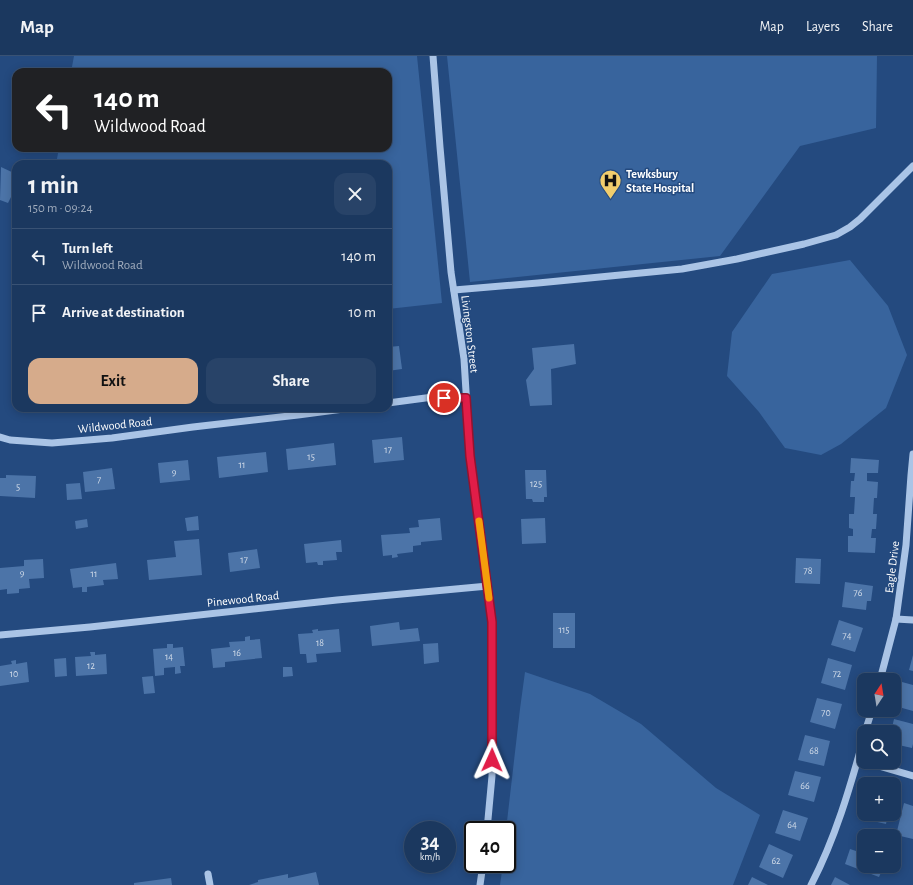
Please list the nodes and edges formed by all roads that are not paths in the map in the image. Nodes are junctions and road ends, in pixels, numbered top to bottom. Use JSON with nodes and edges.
{"nodes":[{"id":1,"x":433,"y":56,"type":"edge"},
{"id":2,"x":913,"y":166,"type":"edge"},
{"id":3,"x":454,"y":290,"type":"junction"},
{"id":4,"x":466,"y":398,"type":"junction"},
{"id":5,"x":392,"y":403,"type":"edge"},
{"id":6,"x":321,"y":412,"type":"edge"},
{"id":7,"x":0,"y":437,"type":"edge"},
{"id":8,"x":913,"y":454,"type":"edge"},
{"id":9,"x":488,"y":586,"type":"junction"},
{"id":10,"x":896,"y":619,"type":"junction"},
{"id":11,"x":913,"y":620,"type":"edge"},
{"id":12,"x":0,"y":635,"type":"edge"},
{"id":13,"x":882,"y":673,"type":"edge"},
{"id":14,"x":857,"y":763,"type":"edge"},
{"id":15,"x":889,"y":769,"type":"edge"},
{"id":16,"x":913,"y":776,"type":"edge"},
{"id":17,"x":488,"y":821,"type":"edge"},
{"id":18,"x":482,"y":873,"type":"edge"},
{"id":19,"x":208,"y":874,"type":"dead end"},
{"id":20,"x":210,"y":885,"type":"edge"},
{"id":21,"x":480,"y":885,"type":"edge"},
{"id":22,"x":811,"y":885,"type":"edge"}],
"edges":[{"from":1,"to":3,"type":"street","name":"Livingston Street"},
{"from":2,"to":3,"type":"street"},
{"from":3,"to":4,"type":"street","name":"Livingston Street"},
{"from":4,"to":5,"type":"street"},
{"from":4,"to":9,"type":"street","name":"Livingston Street"},
{"from":6,"to":7,"type":"street","name":"Wildwood Road"},
{"from":8,"to":10,"type":"street","name":"Eagle Drive"},
{"from":9,"to":12,"type":"street","name":"Pinewood Road"},
{"from":9,"to":17,"type":"street","name":"Livingston Street"},
{"from":10,"to":11,"type":"street"},
{"from":10,"to":13,"type":"street","name":"Eagle Drive"},
{"from":14,"to":22,"type":"street"},
{"from":15,"to":16,"type":"street"},
{"from":18,"to":21,"type":"street"},
{"from":19,"to":20,"type":"street"}]}
